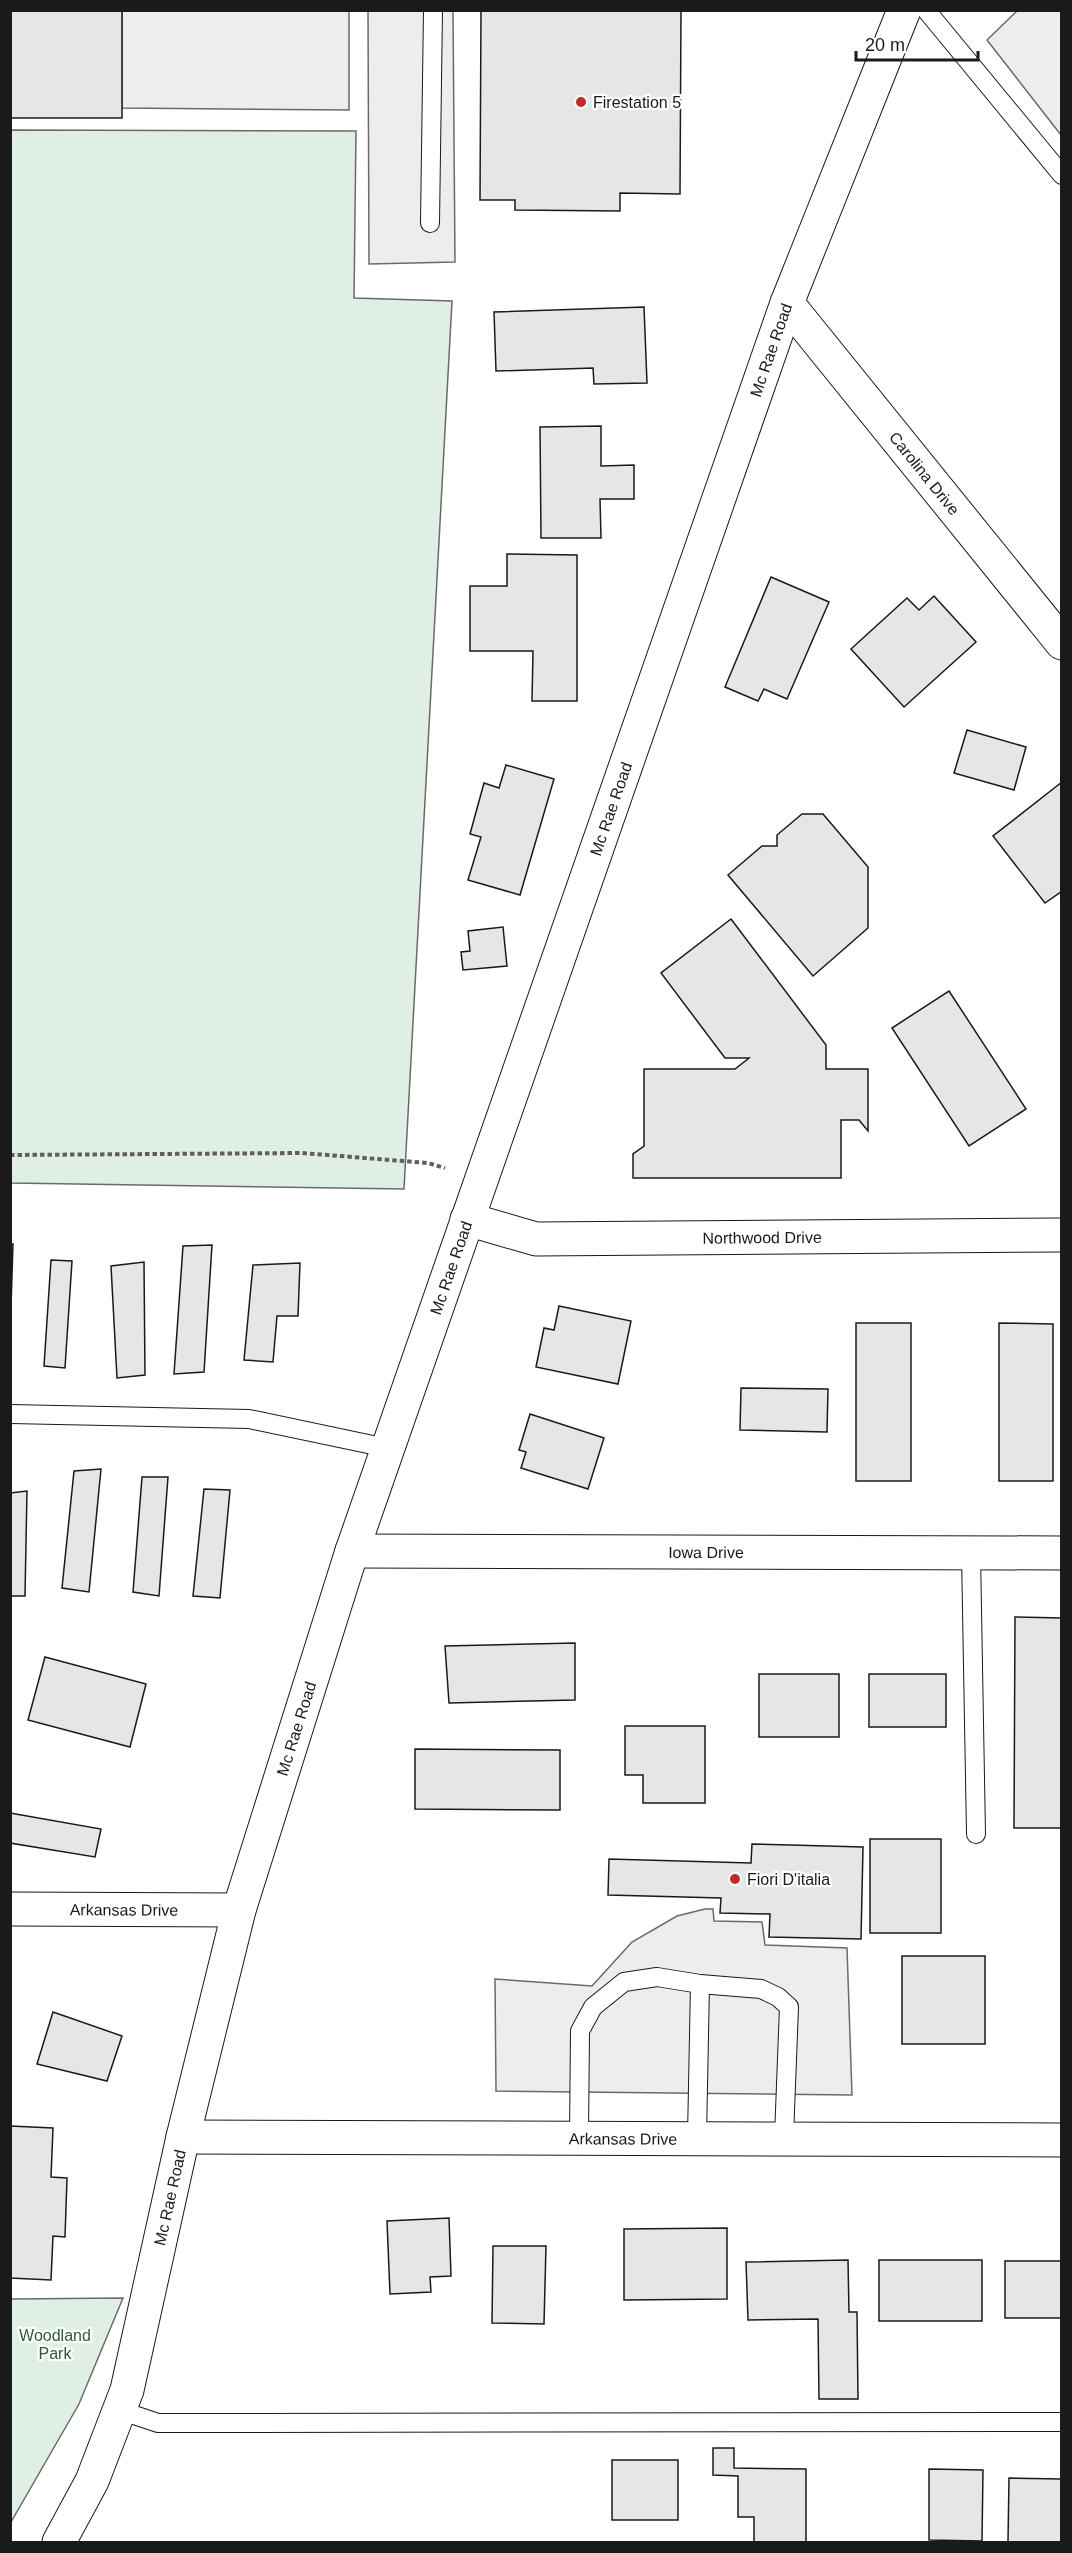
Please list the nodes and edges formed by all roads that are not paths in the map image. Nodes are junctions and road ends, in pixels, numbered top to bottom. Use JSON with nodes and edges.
{"nodes":[{"id":1,"x":433,"y":10,"type":"edge"},
{"id":2,"x":904,"y":10,"type":"edge"},
{"id":3,"x":926,"y":10,"type":"edge"},
{"id":4,"x":1062,"y":174,"type":"edge"},
{"id":5,"x":430,"y":223,"type":"dead end"},
{"id":6,"x":787,"y":303,"type":"junction"},
{"id":7,"x":1062,"y":643,"type":"edge"},
{"id":8,"x":468,"y":1219,"type":"junction"},
{"id":9,"x":1062,"y":1235,"type":"edge"},
{"id":10,"x":10,"y":1414,"type":"edge"},
{"id":11,"x":387,"y":1448,"type":"junction"},
{"id":12,"x":352,"y":1551,"type":"junction"},
{"id":13,"x":970,"y":1553,"type":"junction"},
{"id":14,"x":1062,"y":1553,"type":"edge"},
{"id":15,"x":976,"y":1834,"type":"dead end"},
{"id":16,"x":10,"y":1908,"type":"edge"},
{"id":17,"x":238,"y":1910,"type":"junction"},
{"id":18,"x":700,"y":1984,"type":"junction"},
{"id":19,"x":183,"y":2137,"type":"junction"},
{"id":20,"x":579,"y":2137,"type":"junction"},
{"id":21,"x":697,"y":2137,"type":"junction"},
{"id":22,"x":784,"y":2137,"type":"junction"},
{"id":23,"x":1062,"y":2140,"type":"edge"},
{"id":24,"x":119,"y":2410,"type":"junction"},
{"id":25,"x":1062,"y":2422,"type":"edge"},
{"id":26,"x":59,"y":2542,"type":"edge"}],
"edges":[{"from":1,"to":5,"type":"lane"},
{"from":2,"to":6,"type":"street","name":"Mc Rae Road"},
{"from":3,"to":4,"type":"lane"},
{"from":6,"to":7,"type":"street","name":"Carolina Drive"},
{"from":6,"to":8,"type":"street","name":"Mc Rae Road"},
{"from":8,"to":9,"type":"street","name":"Northwood Drive"},
{"from":8,"to":11,"type":"street","name":"Mc Rae Road"},
{"from":10,"to":11,"type":"lane"},
{"from":11,"to":12,"type":"street","name":"Mc Rae Road"},
{"from":12,"to":13,"type":"street","name":"Iowa Drive"},
{"from":12,"to":17,"type":"street","name":"Mc Rae Road"},
{"from":13,"to":14,"type":"street","name":"Iowa Drive"},
{"from":13,"to":15,"type":"lane"},
{"from":16,"to":17,"type":"street","name":"Arkansas Drive"},
{"from":17,"to":19,"type":"street","name":"Mc Rae Road"},
{"from":18,"to":20,"type":"lane"},
{"from":18,"to":21,"type":"lane"},
{"from":18,"to":22,"type":"lane"},
{"from":19,"to":20,"type":"street","name":"Arkansas Drive"},
{"from":19,"to":24,"type":"street","name":"Mc Rae Road"},
{"from":20,"to":21,"type":"street","name":"Arkansas Drive"},
{"from":21,"to":22,"type":"street","name":"Arkansas Drive"},
{"from":22,"to":23,"type":"street","name":"Arkansas Drive"},
{"from":24,"to":25,"type":"lane"},
{"from":24,"to":26,"type":"street","name":"Mc Rae Road"}]}
